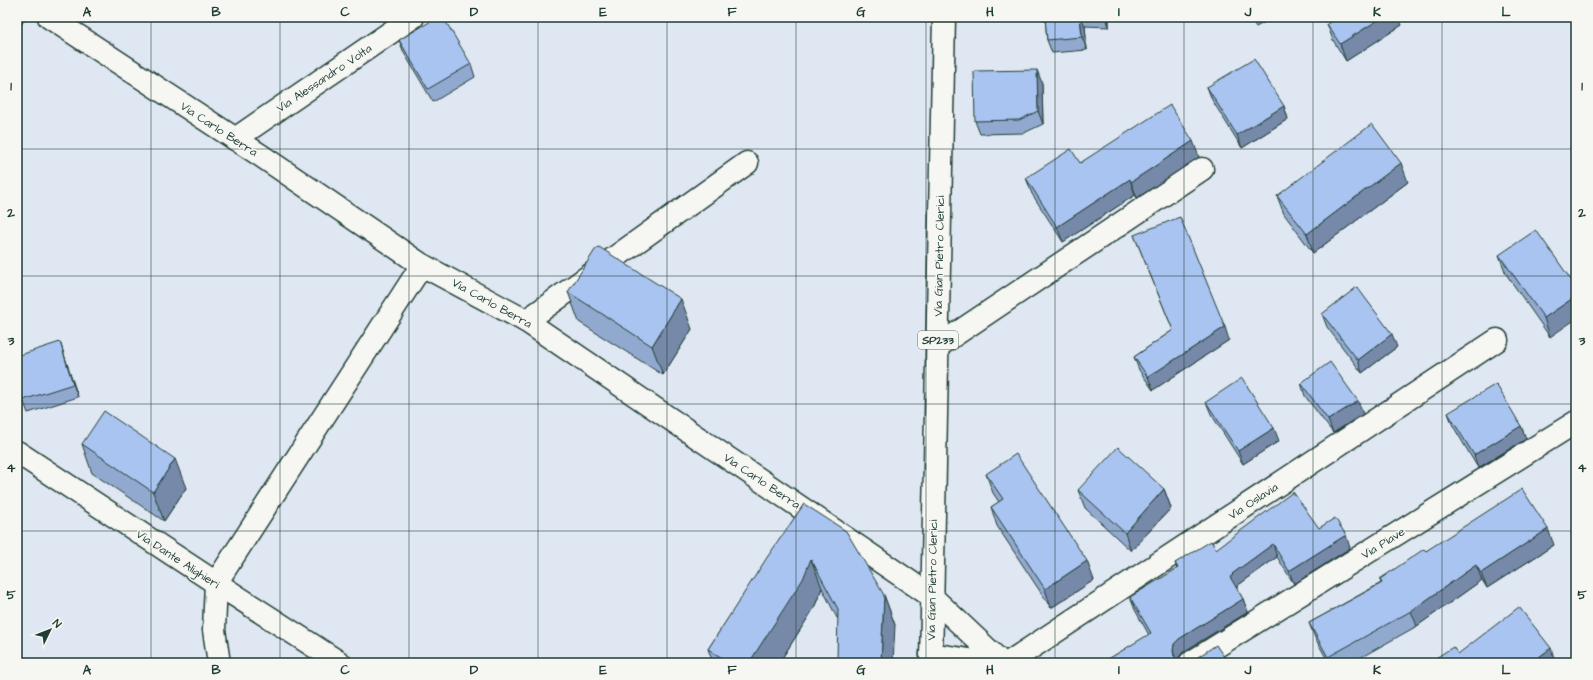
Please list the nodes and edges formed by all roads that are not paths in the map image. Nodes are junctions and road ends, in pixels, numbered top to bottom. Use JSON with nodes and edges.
{"nodes":[{"id":1,"x":49,"y":17,"type":"edge"},
{"id":2,"x":413,"y":17,"type":"edge"},
{"id":3,"x":944,"y":17,"type":"edge"},
{"id":4,"x":235,"y":138,"type":"junction"},
{"id":5,"x":747,"y":163,"type":"dead end"},
{"id":6,"x":1202,"y":169,"type":"dead end"},
{"id":7,"x":422,"y":265,"type":"junction"},
{"id":8,"x":526,"y":321,"type":"junction"},
{"id":9,"x":1497,"y":340,"type":"dead end"},
{"id":10,"x":938,"y":346,"type":"junction"},
{"id":11,"x":1576,"y":422,"type":"edge"},
{"id":12,"x":17,"y":452,"type":"edge"},
{"id":13,"x":216,"y":583,"type":"junction"},
{"id":14,"x":931,"y":596,"type":"junction"},
{"id":15,"x":931,"y":658,"type":"edge"},
{"id":16,"x":219,"y":663,"type":"edge"},
{"id":17,"x":340,"y":663,"type":"edge"},
{"id":18,"x":989,"y":663,"type":"edge"},
{"id":19,"x":1002,"y":663,"type":"edge"},
{"id":20,"x":1008,"y":663,"type":"edge"},
{"id":21,"x":1190,"y":663,"type":"edge"}],
"edges":[{"from":1,"to":4,"type":"street","name":"Via Carlo Berra"},
{"from":2,"to":4,"type":"street","name":"Via Alessandro Volta"},
{"from":3,"to":10,"type":"street","name":"Via Gian Pietro Clerici","number":"SP233"},
{"from":4,"to":7,"type":"street","name":"Via Carlo Berra"},
{"from":5,"to":8,"type":"street"},
{"from":6,"to":10,"type":"street"},
{"from":7,"to":8,"type":"street","name":"Via Carlo Berra"},
{"from":7,"to":13,"type":"street"},
{"from":8,"to":14,"type":"street","name":"Via Carlo Berra"},
{"from":9,"to":20,"type":"street","name":"Via Oslavia"},
{"from":10,"to":14,"type":"street","name":"Via Gian Pietro Clerici","number":"SP233"},
{"from":11,"to":21,"type":"street","name":"Via Piave"},
{"from":12,"to":13,"type":"street","name":"Via Dante Alighieri"},
{"from":13,"to":16,"type":"street"},
{"from":13,"to":17,"type":"street","name":"Via Dante Alighieri"},
{"from":14,"to":15,"type":"street","name":"Via Gian Pietro Clerici","number":"SP233"},
{"from":14,"to":19,"type":"street","name":"Via Carlo Berra"},
{"from":15,"to":18,"type":"street"}]}
